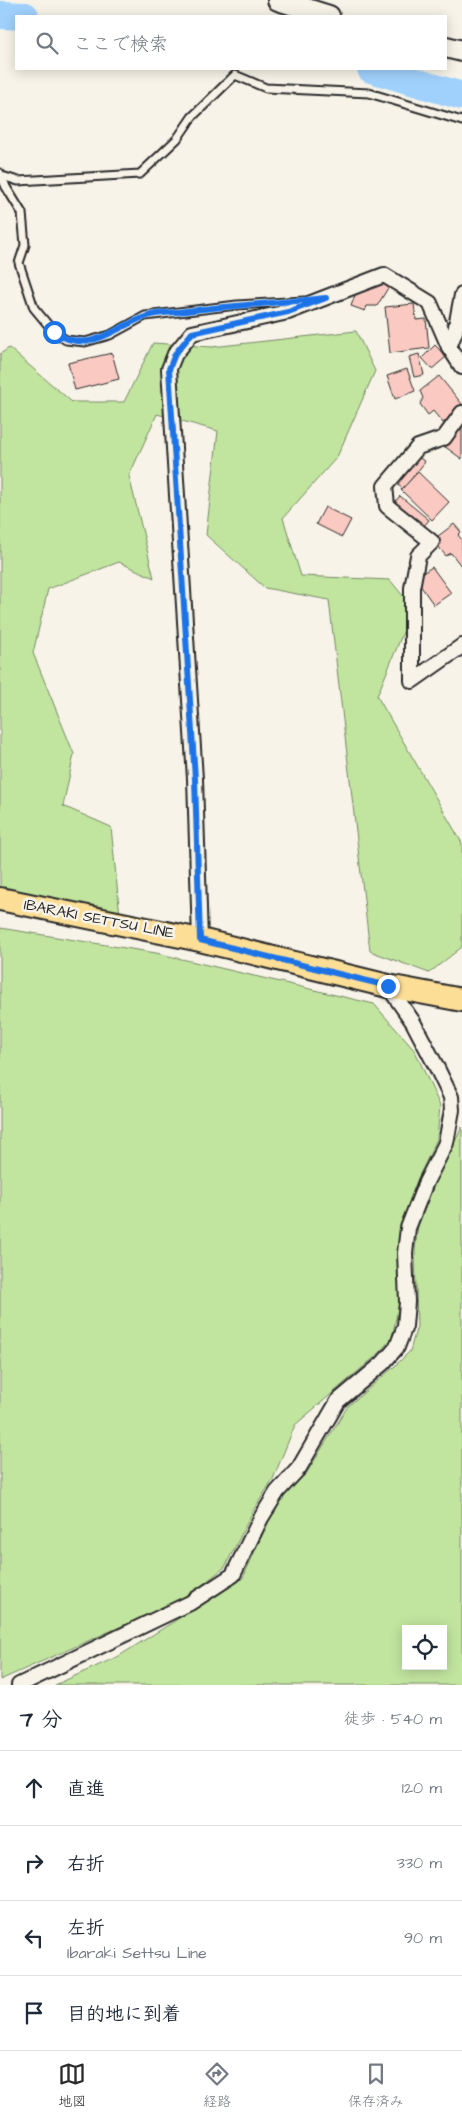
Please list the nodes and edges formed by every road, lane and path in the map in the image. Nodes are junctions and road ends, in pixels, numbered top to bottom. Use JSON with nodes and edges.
{"nodes":[{"id":1,"x":278,"y":0,"type":"edge"},
{"id":2,"x":325,"y":15,"type":"edge"},
{"id":3,"x":447,"y":47,"type":"edge"},
{"id":4,"x":462,"y":51,"type":"edge"},
{"id":5,"x":462,"y":121,"type":"edge"},
{"id":6,"x":1,"y":174,"type":"edge"},
{"id":7,"x":462,"y":295,"type":"edge"},
{"id":8,"x":326,"y":298,"type":"junction"},
{"id":9,"x":454,"y":345,"type":"edge"},
{"id":10,"x":462,"y":367,"type":"edge"},
{"id":11,"x":462,"y":413,"type":"edge"},
{"id":12,"x":462,"y":646,"type":"edge"},
{"id":13,"x":0,"y":899,"type":"edge"},
{"id":14,"x":200,"y":940,"type":"junction"},
{"id":15,"x":388,"y":986,"type":"junction"},
{"id":16,"x":462,"y":1000,"type":"edge"},
{"id":17,"x":19,"y":1685,"type":"edge"}],
"edges":[{"from":1,"to":2,"type":"main road"},
{"from":3,"to":4,"type":"main road"},
{"from":5,"to":6,"type":"lane"},
{"from":6,"to":8,"type":"lane"},
{"from":7,"to":9,"type":"street"},
{"from":8,"to":9,"type":"street"},
{"from":8,"to":14,"type":"street"},
{"from":9,"to":10,"type":"street"},
{"from":11,"to":12,"type":"street"},
{"from":13,"to":14,"type":"main road","name":"IBARAKI SETTSU LINE"},
{"from":14,"to":15,"type":"main road","name":"IBARAKI SETTSU LINE"},
{"from":15,"to":16,"type":"main road","name":"IBARAKI SETTSU LINE"},
{"from":15,"to":17,"type":"street"}]}
